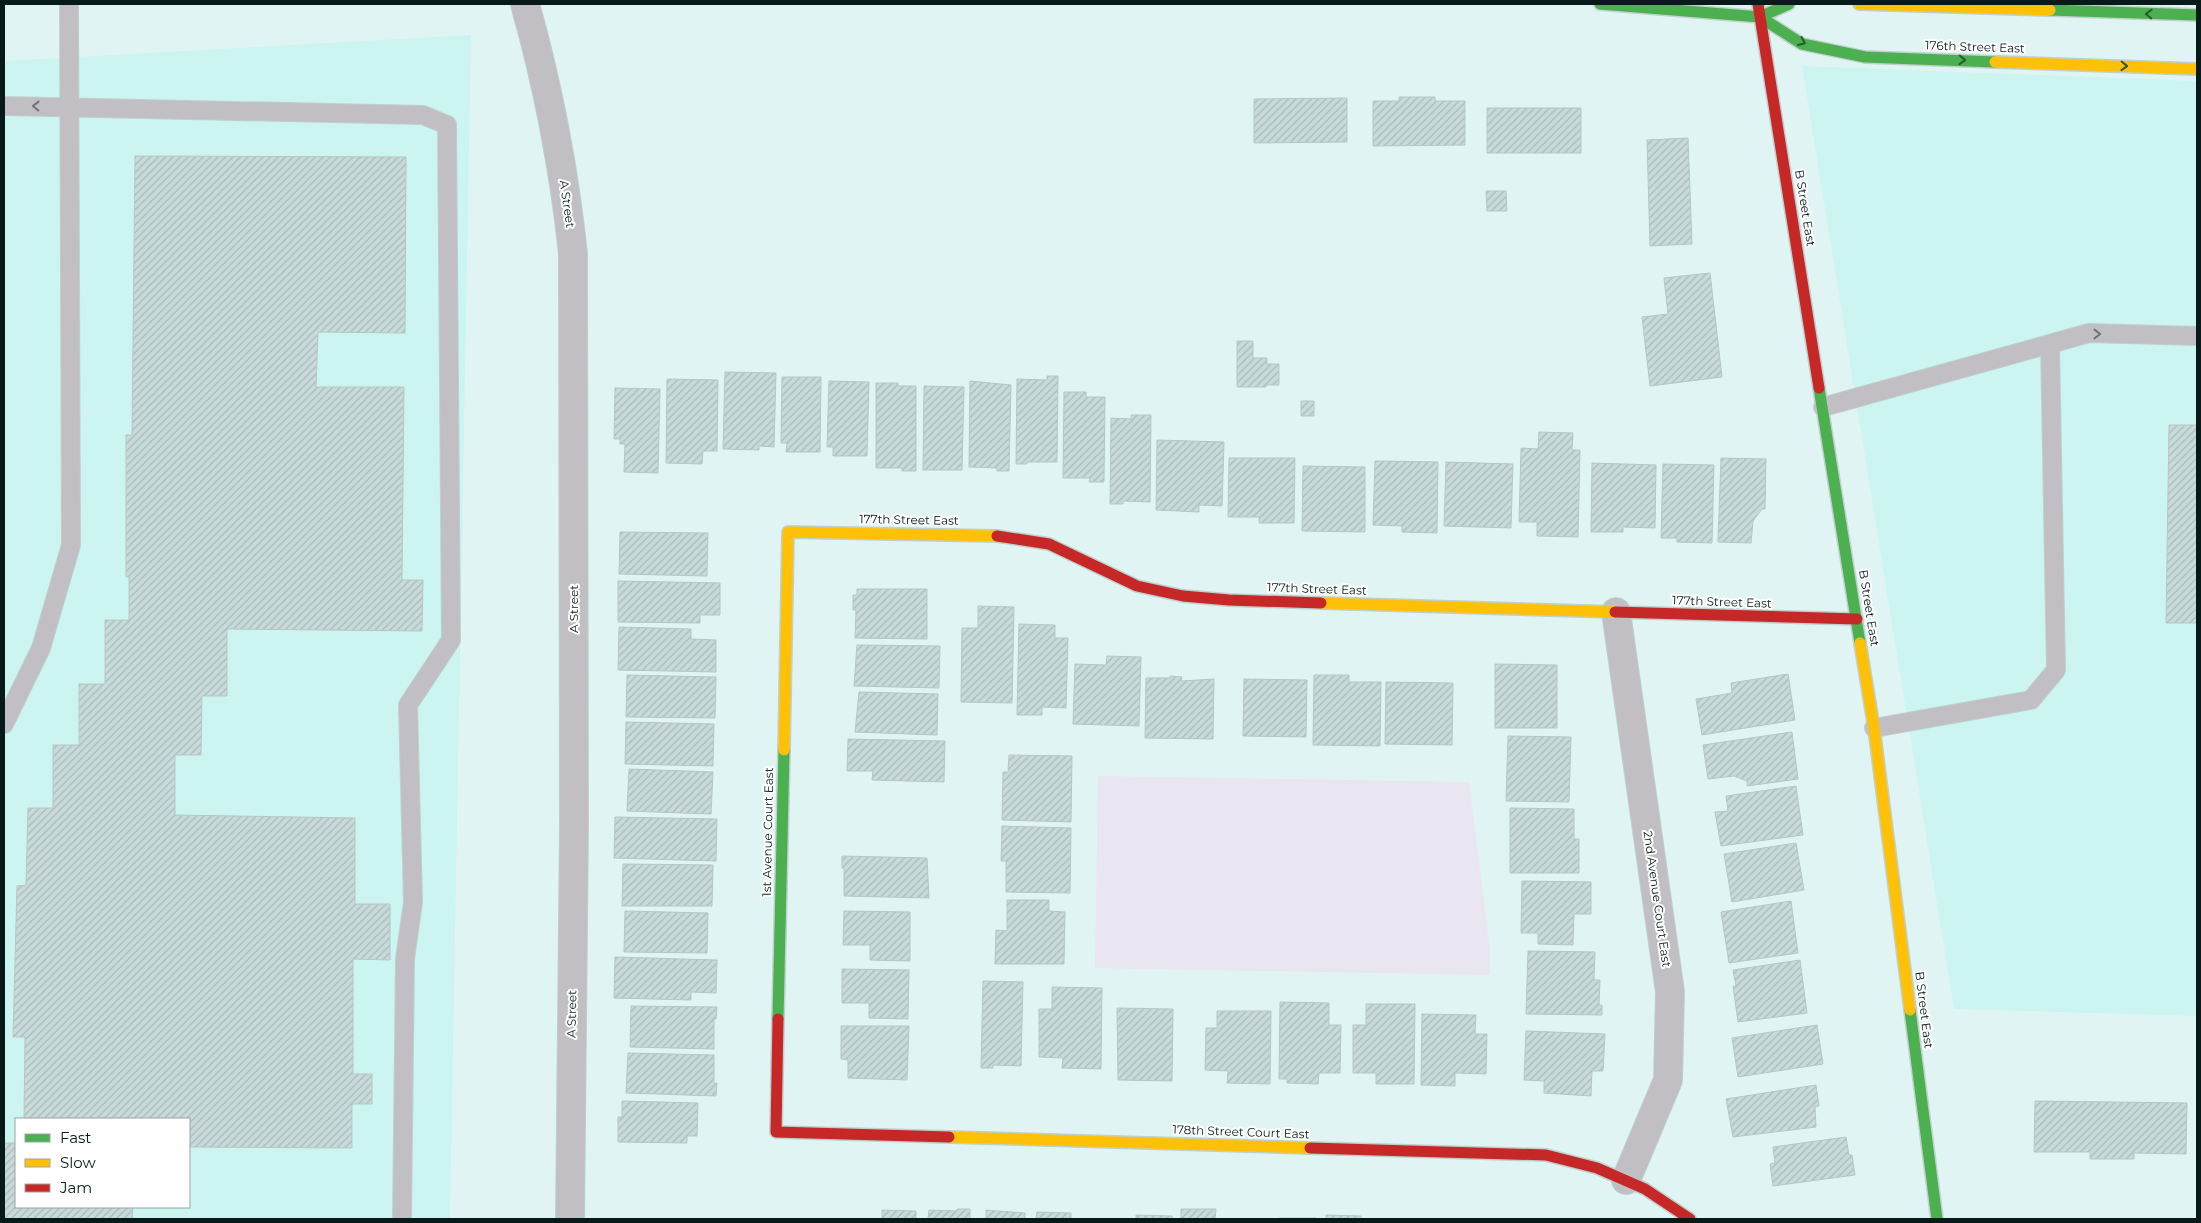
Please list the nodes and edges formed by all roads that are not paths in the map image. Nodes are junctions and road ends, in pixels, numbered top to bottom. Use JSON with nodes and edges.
{"nodes":[{"id":1,"x":69,"y":4,"type":"edge"},
{"id":2,"x":525,"y":4,"type":"edge"},
{"id":3,"x":1600,"y":4,"type":"edge"},
{"id":4,"x":1758,"y":4,"type":"edge"},
{"id":5,"x":1790,"y":4,"type":"edge"},
{"id":6,"x":1859,"y":4,"type":"edge"},
{"id":7,"x":2197,"y":15,"type":"edge"},
{"id":8,"x":1760,"y":17,"type":"junction"},
{"id":9,"x":2197,"y":69,"type":"edge"},
{"id":10,"x":4,"y":106,"type":"edge"},
{"id":11,"x":68,"y":107,"type":"junction"},
{"id":12,"x":2197,"y":336,"type":"edge"},
{"id":13,"x":2050,"y":344,"type":"junction"},
{"id":14,"x":1824,"y":407,"type":"junction"},
{"id":15,"x":788,"y":532,"type":"joint"},
{"id":16,"x":1616,"y":612,"type":"junction"},
{"id":17,"x":1857,"y":619,"type":"junction"},
{"id":18,"x":4,"y":724,"type":"edge"},
{"id":19,"x":1874,"y":728,"type":"junction"},
{"id":20,"x":776,"y":1132,"type":"joint"},
{"id":21,"x":1626,"y":1180,"type":"junction"},
{"id":22,"x":402,"y":1219,"type":"edge"},
{"id":23,"x":570,"y":1219,"type":"edge"},
{"id":24,"x":1690,"y":1219,"type":"edge"},
{"id":25,"x":1937,"y":1219,"type":"edge"}],
"edges":[{"from":1,"to":11,"type":"lane"},
{"from":2,"to":23,"type":"street","name":"A Street"},
{"from":3,"to":8,"type":"street","name":"176th Street East"},
{"from":4,"to":8,"type":"street","name":"B Street East"},
{"from":5,"to":8,"type":"street","name":"176th Street East"},
{"from":7,"to":6,"type":"street","one_way":true},
{"from":8,"to":9,"type":"street","name":"176th Street East","one_way":true},
{"from":8,"to":14,"type":"street","name":"B Street East"},
{"from":11,"to":10,"type":"lane","one_way":true},
{"from":11,"to":18,"type":"lane"},
{"from":11,"to":22,"type":"lane"},
{"from":13,"to":12,"type":"lane","one_way":true},
{"from":13,"to":14,"type":"lane"},
{"from":13,"to":19,"type":"lane"},
{"from":14,"to":17,"type":"street","name":"B Street East"},
{"from":15,"to":16,"type":"street","name":"177th Street East"},
{"from":15,"to":20,"type":"street","name":"1st Avenue Court East"},
{"from":16,"to":17,"type":"street","name":"177th Street East"},
{"from":16,"to":21,"type":"street","name":"2nd Avenue Court East"},
{"from":17,"to":19,"type":"street","name":"B Street East"},
{"from":19,"to":25,"type":"street","name":"B Street East"},
{"from":20,"to":21,"type":"street","name":"178th Street Court East"},
{"from":21,"to":24,"type":"street","name":"178th Street Court East"}]}
